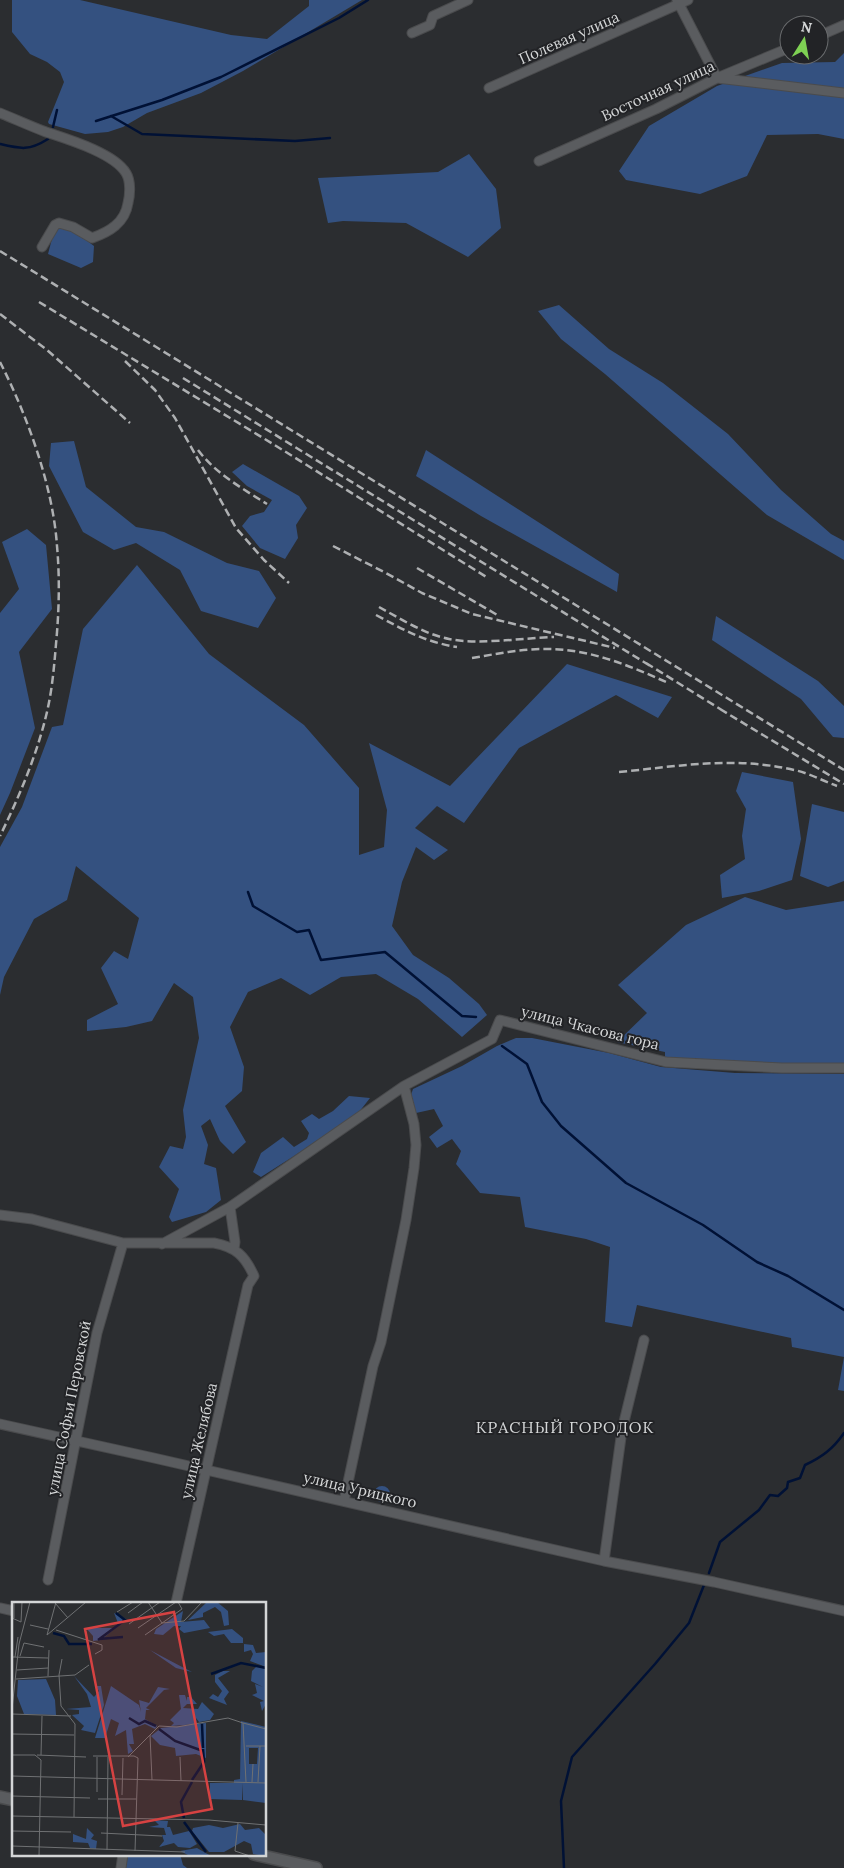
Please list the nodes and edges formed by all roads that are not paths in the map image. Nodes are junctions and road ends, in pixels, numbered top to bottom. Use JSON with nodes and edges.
{"nodes":[{"id":1,"x":468,"y":0,"type":"edge"},
{"id":2,"x":688,"y":0,"type":"edge"},
{"id":3,"x":678,"y":2,"type":"edge"},
{"id":4,"x":844,"y":25,"type":"edge"},
{"id":5,"x":829,"y":32,"type":"edge"},
{"id":6,"x":412,"y":33,"type":"dead end"},
{"id":7,"x":779,"y":52,"type":"edge"},
{"id":8,"x":717,"y":78,"type":"junction"},
{"id":9,"x":488,"y":88,"type":"dead end"},
{"id":10,"x":844,"y":93,"type":"edge"},
{"id":11,"x":0,"y":113,"type":"edge"},
{"id":12,"x":540,"y":161,"type":"dead end"},
{"id":13,"x":42,"y":247,"type":"dead end"},
{"id":14,"x":844,"y":1068,"type":"edge"},
{"id":15,"x":404,"y":1086,"type":"junction"},
{"id":16,"x":230,"y":1207,"type":"junction"},
{"id":17,"x":0,"y":1215,"type":"edge"},
{"id":18,"x":123,"y":1243,"type":"junction"},
{"id":19,"x":162,"y":1244,"type":"junction"},
{"id":20,"x":234,"y":1249,"type":"junction"},
{"id":21,"x":644,"y":1340,"type":"dead end"},
{"id":22,"x":0,"y":1424,"type":"edge"},
{"id":23,"x":77,"y":1442,"type":"junction"},
{"id":24,"x":206,"y":1470,"type":"junction"},
{"id":25,"x":344,"y":1501,"type":"junction"},
{"id":26,"x":604,"y":1561,"type":"junction"},
{"id":27,"x":48,"y":1580,"type":"dead end"},
{"id":28,"x":176,"y":1602,"type":"edge"},
{"id":29,"x":844,"y":1611,"type":"edge"},
{"id":30,"x":263,"y":1856,"type":"edge"},
{"id":31,"x":316,"y":1868,"type":"edge"}],
"edges":[{"from":1,"to":6,"type":"street"},
{"from":2,"to":3,"type":"street","name":"Полевая улица"},
{"from":3,"to":8,"type":"street"},
{"from":3,"to":9,"type":"street","name":"Полевая улица"},
{"from":4,"to":5,"type":"street"},
{"from":7,"to":8,"type":"street","name":"Восточная улица"},
{"from":8,"to":10,"type":"street"},
{"from":8,"to":12,"type":"street","name":"Восточная улица"},
{"from":11,"to":13,"type":"street"},
{"from":14,"to":15,"type":"street","name":"улица Чкасова гора"},
{"from":15,"to":16,"type":"street","name":"улица Чкасова гора"},
{"from":15,"to":25,"type":"street"},
{"from":16,"to":19,"type":"street","name":"улица Чкасова гора"},
{"from":16,"to":20,"type":"street"},
{"from":17,"to":18,"type":"street"},
{"from":18,"to":19,"type":"street"},
{"from":18,"to":23,"type":"street","name":"улица Софьи Перовской"},
{"from":19,"to":20,"type":"street"},
{"from":20,"to":24,"type":"street","name":"улица Желябова"},
{"from":21,"to":26,"type":"street"},
{"from":22,"to":23,"type":"street","name":"улица Урицкого"},
{"from":23,"to":24,"type":"street","name":"улица Урицкого"},
{"from":23,"to":27,"type":"street","name":"улица Софьи Перовской"},
{"from":24,"to":25,"type":"street","name":"улица Урицкого"},
{"from":24,"to":28,"type":"street","name":"улица Желябова"},
{"from":25,"to":26,"type":"street","name":"улица Урицкого"},
{"from":26,"to":29,"type":"street","name":"улица Урицкого"},
{"from":30,"to":31,"type":"street"}]}
